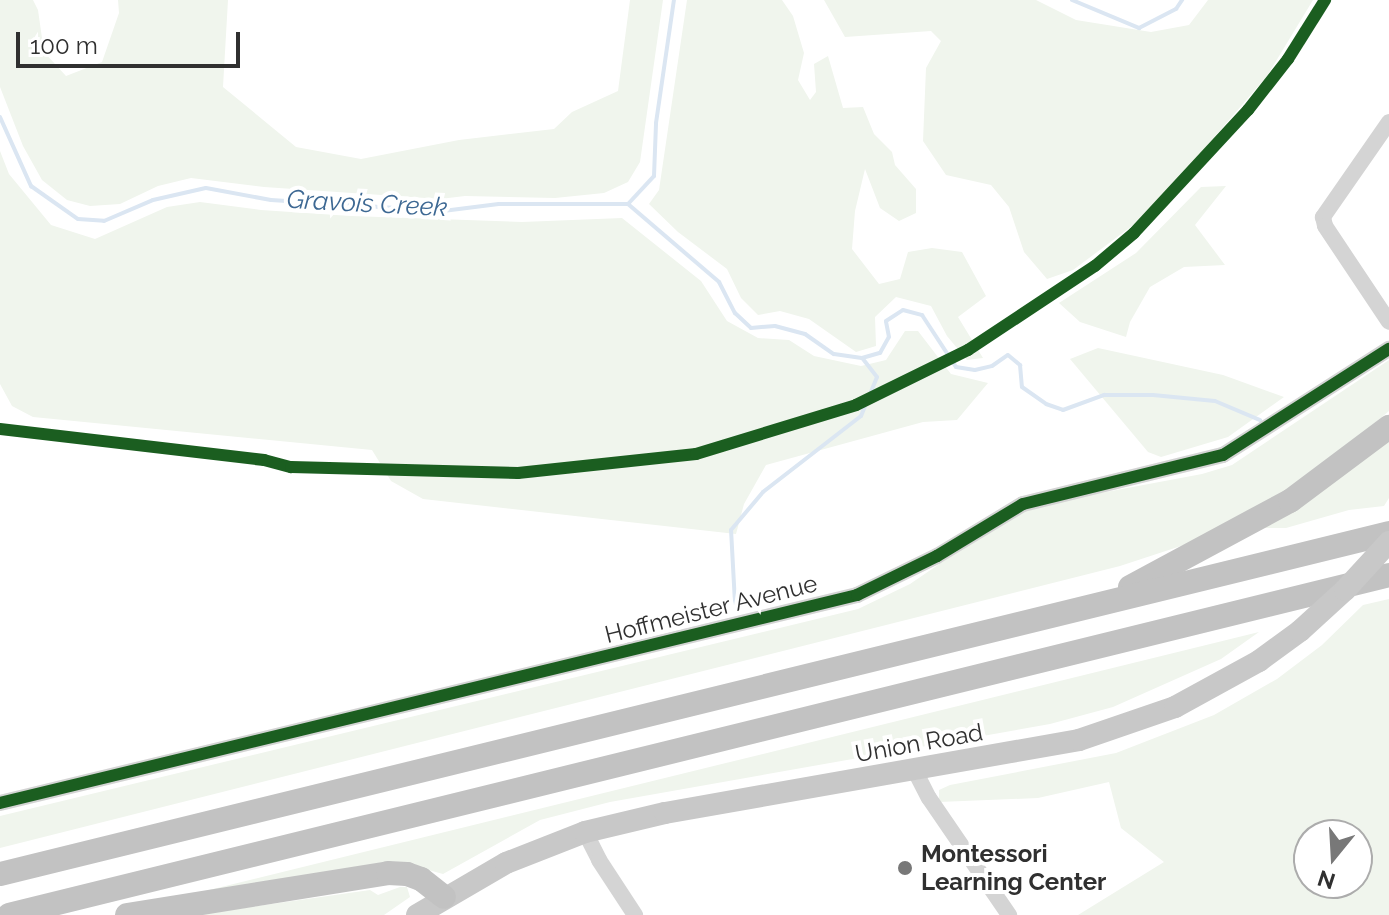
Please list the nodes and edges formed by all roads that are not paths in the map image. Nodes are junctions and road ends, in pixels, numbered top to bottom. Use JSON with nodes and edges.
{"nodes":[{"id":1,"x":1389,"y":122,"type":"edge"},
{"id":2,"x":1389,"y":322,"type":"edge"},
{"id":3,"x":1389,"y":349,"type":"edge"},
{"id":4,"x":1389,"y":427,"type":"edge"},
{"id":5,"x":1389,"y":533,"type":"edge"},
{"id":6,"x":1389,"y":542,"type":"edge"},
{"id":7,"x":1389,"y":575,"type":"edge"},
{"id":8,"x":1095,"y":605,"type":"junction"},
{"id":9,"x":915,"y":771,"type":"junction"},
{"id":10,"x":0,"y":803,"type":"edge"},
{"id":11,"x":585,"y":832,"type":"junction"},
{"id":12,"x":0,"y":874,"type":"edge"},
{"id":13,"x":444,"y":897,"type":"junction"},
{"id":14,"x":9,"y":915,"type":"edge"},
{"id":15,"x":127,"y":915,"type":"edge"},
{"id":16,"x":417,"y":915,"type":"edge"},
{"id":17,"x":635,"y":915,"type":"edge"},
{"id":18,"x":1009,"y":915,"type":"edge"}],
"edges":[{"from":1,"to":2,"type":"street"},
{"from":3,"to":10,"type":"street","name":"Hoffmeister Avenue"},
{"from":4,"to":8,"type":"highway"},
{"from":5,"to":8,"type":"highway"},
{"from":6,"to":9,"type":"main road","name":"Union Road","bridge":true},
{"from":7,"to":14,"type":"highway"},
{"from":8,"to":12,"type":"highway"},
{"from":9,"to":11,"type":"main road","name":"Union Road"},
{"from":9,"to":18,"type":"street"},
{"from":11,"to":13,"type":"main road","name":"Union Road"},
{"from":11,"to":17,"type":"street"},
{"from":13,"to":15,"type":"highway"},
{"from":13,"to":16,"type":"main road","name":"Union Road"}]}
